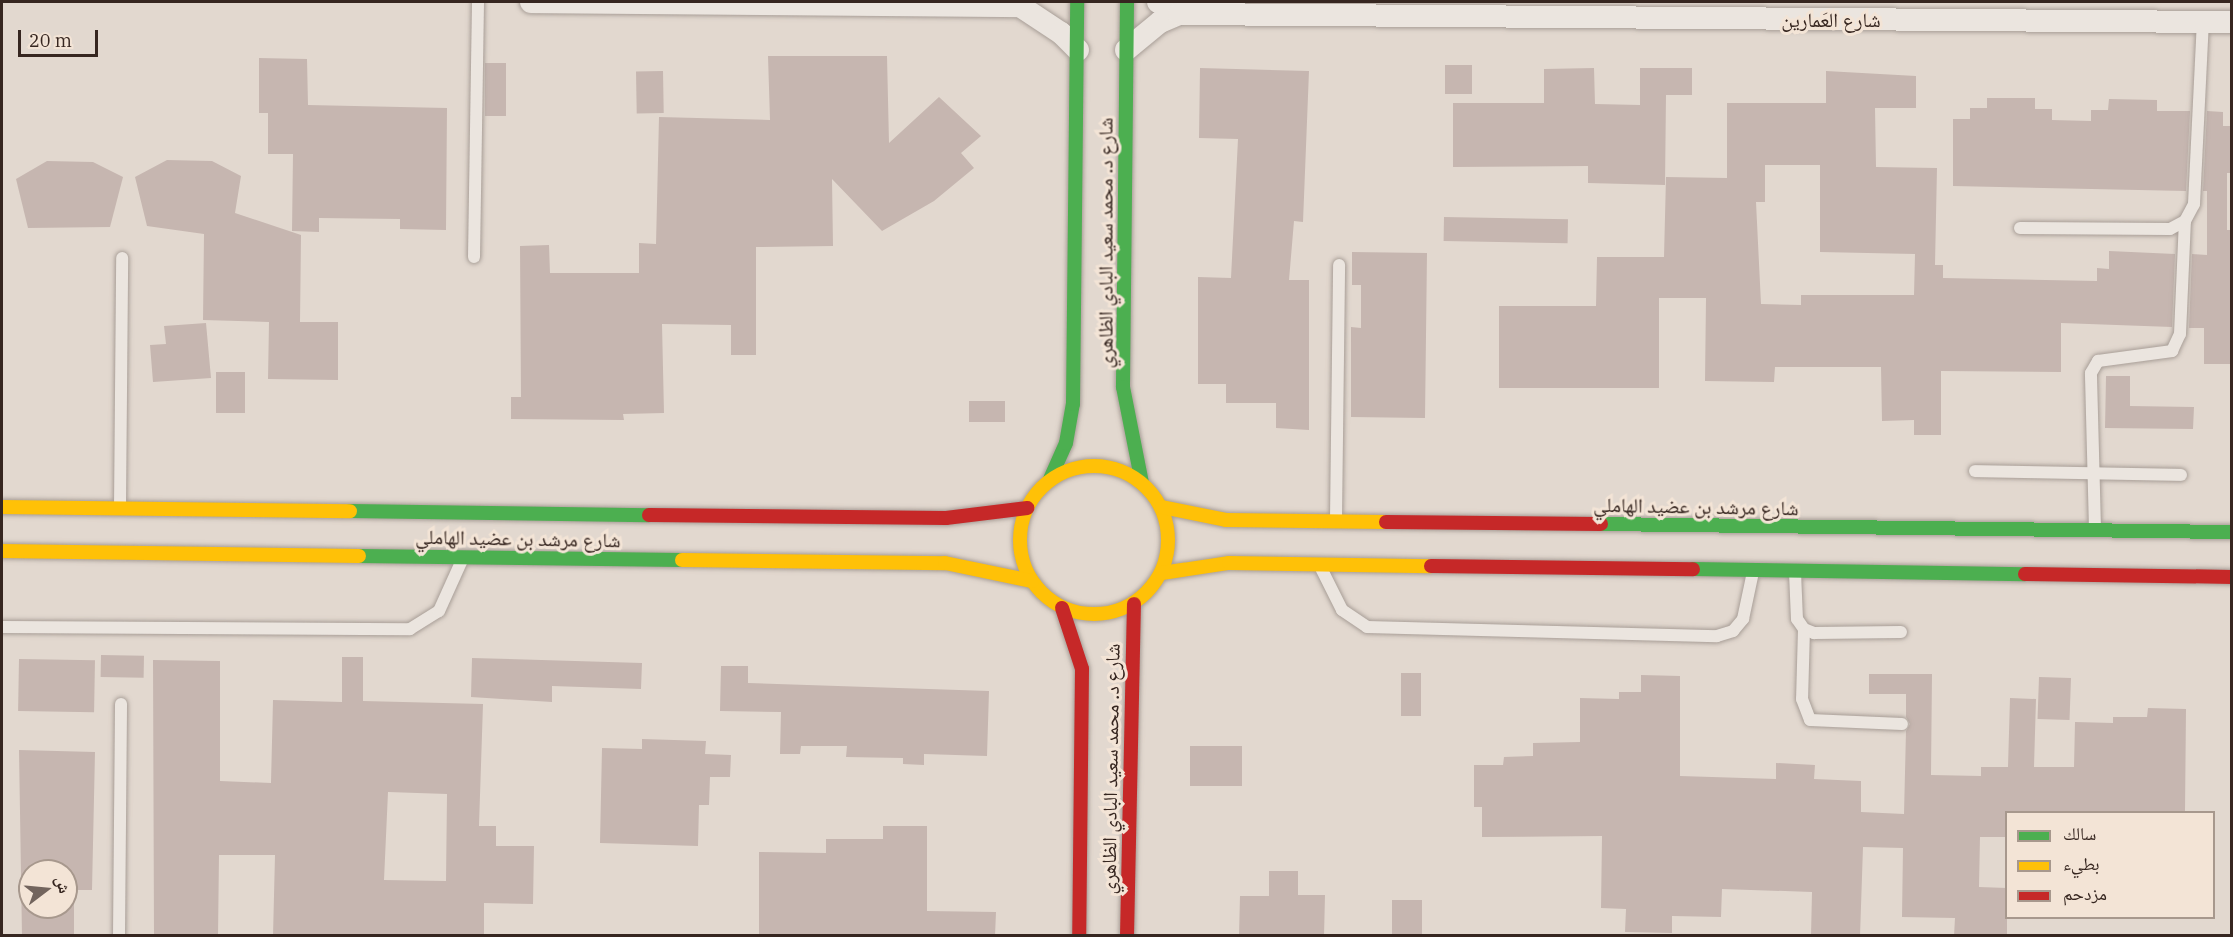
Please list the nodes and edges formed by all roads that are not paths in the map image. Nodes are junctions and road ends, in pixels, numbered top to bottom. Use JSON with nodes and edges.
{"nodes":[{"id":1,"x":478,"y":2,"type":"edge"},
{"id":2,"x":531,"y":2,"type":"edge"},
{"id":3,"x":700,"y":2,"type":"edge"},
{"id":4,"x":1077,"y":2,"type":"edge"},
{"id":5,"x":1126,"y":2,"type":"edge"},
{"id":6,"x":1158,"y":2,"type":"edge"},
{"id":7,"x":1024,"y":4,"type":"edge"},
{"id":8,"x":1505,"y":9,"type":"edge"},
{"id":9,"x":2141,"y":11,"type":"edge"},
{"id":10,"x":1179,"y":14,"type":"junction"},
{"id":11,"x":2202,"y":21,"type":"junction"},
{"id":12,"x":2232,"y":22,"type":"edge"},
{"id":13,"x":1078,"y":50,"type":"junction"},
{"id":14,"x":1126,"y":50,"type":"junction"},
{"id":15,"x":2184,"y":222,"type":"junction"},
{"id":16,"x":2020,"y":228,"type":"dead end"},
{"id":17,"x":474,"y":257,"type":"dead end"},
{"id":18,"x":122,"y":258,"type":"dead end"},
{"id":19,"x":1339,"y":265,"type":"dead end"},
{"id":20,"x":1975,"y":471,"type":"dead end"},
{"id":21,"x":2094,"y":474,"type":"junction"},
{"id":22,"x":2181,"y":475,"type":"dead end"},
{"id":23,"x":1050,"y":479,"type":"junction"},
{"id":24,"x":1142,"y":483,"type":"junction"},
{"id":25,"x":2,"y":507,"type":"edge"},
{"id":26,"x":120,"y":507,"type":"junction"},
{"id":27,"x":1162,"y":507,"type":"junction"},
{"id":28,"x":1027,"y":508,"type":"junction"},
{"id":29,"x":1336,"y":521,"type":"junction"},
{"id":30,"x":2095,"y":530,"type":"junction"},
{"id":31,"x":2232,"y":532,"type":"edge"},
{"id":32,"x":2,"y":551,"type":"edge"},
{"id":33,"x":464,"y":557,"type":"junction"},
{"id":34,"x":1319,"y":565,"type":"junction"},
{"id":35,"x":1753,"y":570,"type":"junction"},
{"id":36,"x":1795,"y":571,"type":"junction"},
{"id":37,"x":1162,"y":573,"type":"junction"},
{"id":38,"x":2232,"y":577,"type":"edge"},
{"id":39,"x":1032,"y":581,"type":"junction"},
{"id":40,"x":1134,"y":603,"type":"junction"},
{"id":41,"x":1062,"y":608,"type":"junction"},
{"id":42,"x":2,"y":627,"type":"edge"},
{"id":43,"x":1804,"y":629,"type":"junction"},
{"id":44,"x":1902,"y":633,"type":"dead end"},
{"id":45,"x":120,"y":704,"type":"dead end"},
{"id":46,"x":1902,"y":724,"type":"dead end"},
{"id":47,"x":119,"y":936,"type":"edge"},
{"id":48,"x":1079,"y":936,"type":"edge"},
{"id":49,"x":1127,"y":936,"type":"edge"}],
"edges":[{"from":1,"to":17,"type":"lane"},
{"from":2,"to":3,"type":"street"},
{"from":3,"to":7,"type":"street"},
{"from":4,"to":13,"type":"street","name":"شارع د. محمد سعيد البادي الظاهري"},
{"from":5,"to":14,"type":"street","name":"شارع د. محمد سعيد البادي الظاهري"},
{"from":6,"to":10,"type":"street","name":"شارع العَمارين"},
{"from":7,"to":13,"type":"street"},
{"from":8,"to":9,"type":"street","name":"شارع العَمارين"},
{"from":8,"to":10,"type":"street","name":"شارع العَمارين"},
{"from":9,"to":11,"type":"street","name":"شارع العَمارين"},
{"from":10,"to":14,"type":"street","name":"شارع العَمارين"},
{"from":11,"to":12,"type":"street","name":"شارع العَمارين"},
{"from":11,"to":15,"type":"lane"},
{"from":13,"to":23,"type":"street","name":"شارع د. محمد سعيد البادي الظاهري"},
{"from":14,"to":24,"type":"street","name":"شارع د. محمد سعيد البادي الظاهري"},
{"from":15,"to":16,"type":"lane"},
{"from":15,"to":21,"type":"lane"},
{"from":18,"to":26,"type":"lane"},
{"from":19,"to":29,"type":"lane"},
{"from":20,"to":21,"type":"lane"},
{"from":21,"to":22,"type":"lane"},
{"from":21,"to":30,"type":"lane"},
{"from":23,"to":24,"type":"street"},
{"from":23,"to":28,"type":"street"},
{"from":24,"to":27,"type":"street"},
{"from":25,"to":26,"type":"street","name":"شارع مرشد بن عضيد الهاملي"},
{"from":26,"to":28,"type":"street","name":"شارع مرشد بن عضيد الهاملي"},
{"from":27,"to":29,"type":"street","name":"شارع مرشد بن عضيد الهاملي"},
{"from":27,"to":37,"type":"street"},
{"from":28,"to":39,"type":"street"},
{"from":29,"to":30,"type":"street","name":"شارع مرشد بن عضيد الهاملي"},
{"from":30,"to":31,"type":"street","name":"شارع مرشد بن عضيد الهاملي"},
{"from":32,"to":33,"type":"street","name":"شارع مرشد بن عضيد الهاملي"},
{"from":33,"to":39,"type":"street","name":"شارع مرشد بن عضيد الهاملي"},
{"from":33,"to":42,"type":"lane"},
{"from":34,"to":35,"type":"street"},
{"from":34,"to":35,"type":"lane"},
{"from":34,"to":37,"type":"street"},
{"from":35,"to":36,"type":"street"},
{"from":36,"to":38,"type":"street"},
{"from":36,"to":43,"type":"lane"},
{"from":37,"to":40,"type":"street"},
{"from":39,"to":41,"type":"street"},
{"from":40,"to":41,"type":"street"},
{"from":40,"to":49,"type":"street","name":"شارع د. محمد سعيد البادي الظاهري"},
{"from":41,"to":48,"type":"street","name":"شارع د. محمد سعيد البادي الظاهري"},
{"from":43,"to":44,"type":"lane"},
{"from":43,"to":46,"type":"lane"},
{"from":45,"to":47,"type":"lane"}]}
